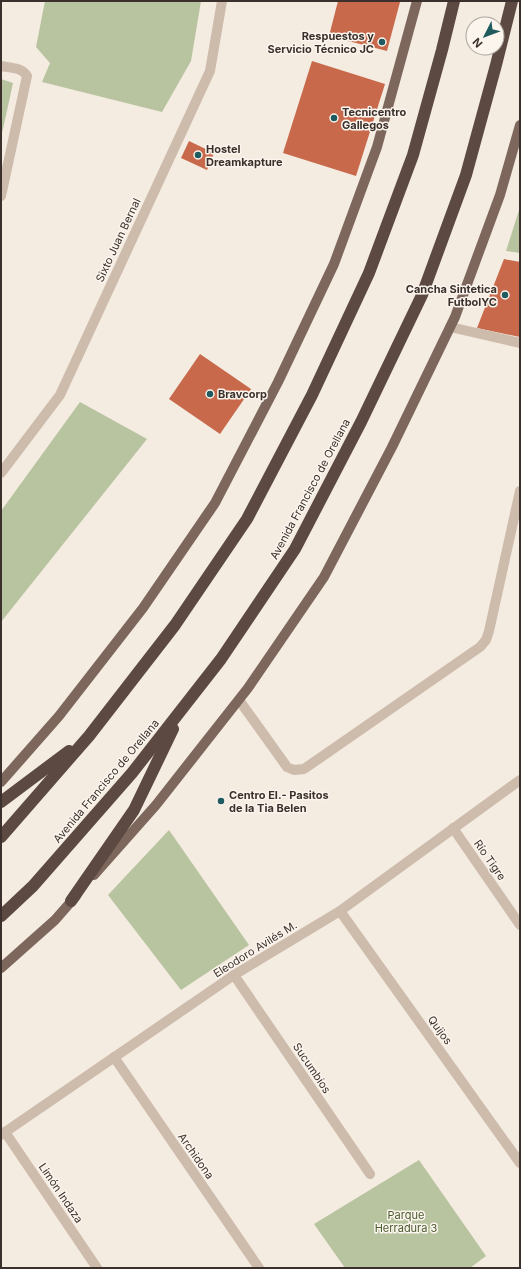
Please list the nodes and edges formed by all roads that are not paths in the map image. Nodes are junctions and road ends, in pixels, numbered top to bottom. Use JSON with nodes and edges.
{"nodes":[{"id":1,"x":222,"y":1,"type":"edge"},
{"id":2,"x":417,"y":1,"type":"edge"},
{"id":3,"x":454,"y":1,"type":"edge"},
{"id":4,"x":512,"y":1,"type":"edge"},
{"id":5,"x":1,"y":66,"type":"edge"},
{"id":6,"x":520,"y":124,"type":"edge"},
{"id":7,"x":1,"y":196,"type":"edge"},
{"id":8,"x":450,"y":326,"type":"junction"},
{"id":9,"x":520,"y":343,"type":"edge"},
{"id":10,"x":1,"y":473,"type":"edge"},
{"id":11,"x":520,"y":491,"type":"edge"},
{"id":12,"x":238,"y":700,"type":"junction"},
{"id":13,"x":183,"y":708,"type":"junction"},
{"id":14,"x":89,"y":736,"type":"junction"},
{"id":15,"x":520,"y":780,"type":"edge"},
{"id":16,"x":1,"y":782,"type":"edge"},
{"id":17,"x":1,"y":802,"type":"edge"},
{"id":18,"x":453,"y":828,"type":"junction"},
{"id":19,"x":1,"y":837,"type":"edge"},
{"id":20,"x":71,"y":901,"type":"junction"},
{"id":21,"x":340,"y":911,"type":"junction"},
{"id":22,"x":1,"y":916,"type":"edge"},
{"id":23,"x":520,"y":925,"type":"edge"},
{"id":24,"x":1,"y":968,"type":"edge"},
{"id":25,"x":234,"y":975,"type":"junction"},
{"id":26,"x":114,"y":1058,"type":"junction"},
{"id":27,"x":3,"y":1134,"type":"edge"},
{"id":28,"x":520,"y":1163,"type":"edge"},
{"id":29,"x":370,"y":1174,"type":"dead end"},
{"id":30,"x":97,"y":1268,"type":"edge"},
{"id":31,"x":259,"y":1268,"type":"edge"}],
"edges":[{"from":1,"to":10,"type":"street","name":"Sixto Juan Bernal"},
{"from":2,"to":16,"type":"main road"},
{"from":3,"to":14,"type":"highway"},
{"from":4,"to":13,"type":"highway","name":"Avenida Francisco de Orellana"},
{"from":5,"to":7,"type":"street"},
{"from":6,"to":8,"type":"main road"},
{"from":8,"to":9,"type":"street"},
{"from":8,"to":12,"type":"main road"},
{"from":11,"to":12,"type":"street"},
{"from":12,"to":20,"type":"main road"},
{"from":13,"to":20,"type":"highway"},
{"from":13,"to":22,"type":"highway","name":"Avenida Francisco de Orellana"},
{"from":14,"to":17,"type":"highway"},
{"from":14,"to":19,"type":"highway"},
{"from":15,"to":18,"type":"street","name":"Eleodoro Avilés M."},
{"from":18,"to":21,"type":"street","name":"Eleodoro Avilés M."},
{"from":18,"to":23,"type":"street","name":"Río Tigre"},
{"from":20,"to":24,"type":"main road"},
{"from":21,"to":25,"type":"street","name":"Eleodoro Avilés M."},
{"from":21,"to":28,"type":"street","name":"Quijos"},
{"from":25,"to":26,"type":"street","name":"Eleodoro Avilés M."},
{"from":25,"to":29,"type":"street","name":"Sucumbíos"},
{"from":26,"to":27,"type":"street","name":"Eleodoro Avilés M."},
{"from":26,"to":31,"type":"street","name":"Archidona"},
{"from":27,"to":30,"type":"street","name":"Limón Indaza"}]}
